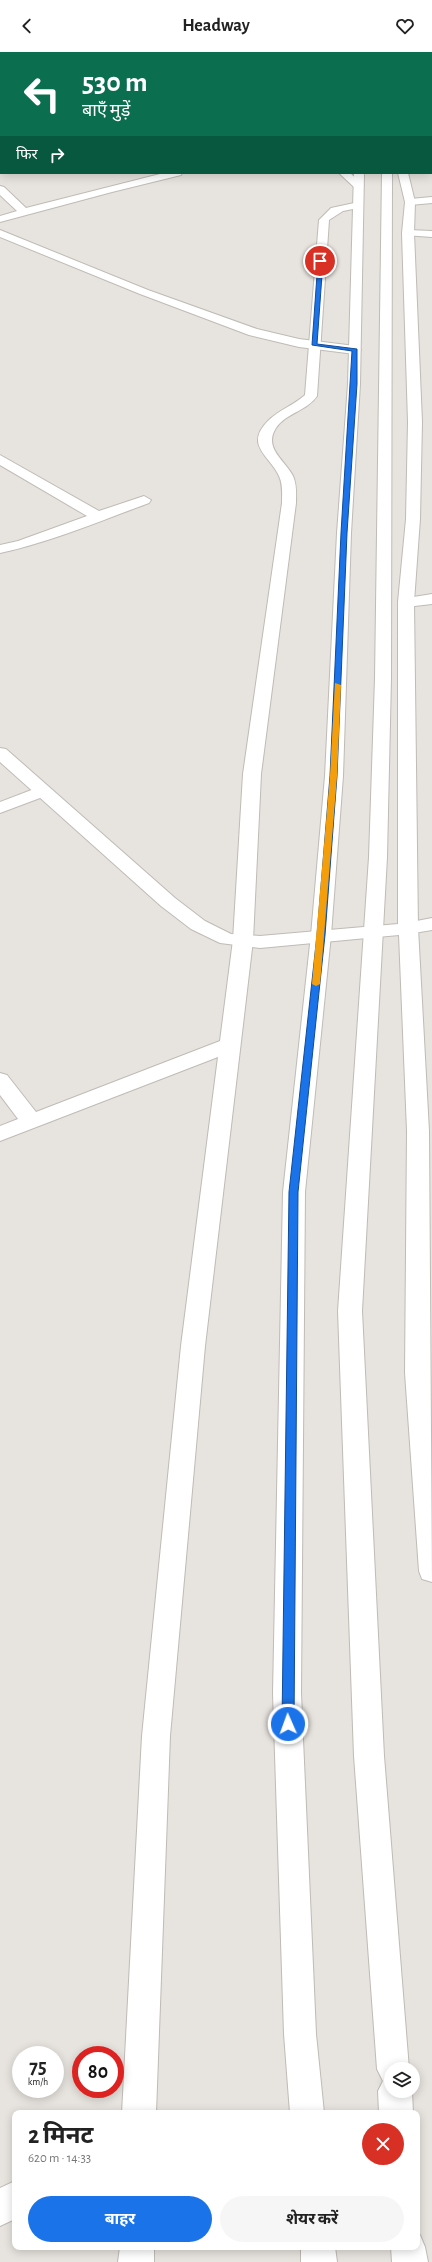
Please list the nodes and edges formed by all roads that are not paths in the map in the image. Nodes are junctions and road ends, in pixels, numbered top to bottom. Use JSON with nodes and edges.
{"nodes":[{"id":1,"x":173,"y":174,"type":"edge"},
{"id":2,"x":393,"y":176,"type":"edge"},
{"id":3,"x":355,"y":184,"type":"edge"},
{"id":4,"x":0,"y":189,"type":"edge"},
{"id":5,"x":432,"y":200,"type":"edge"},
{"id":6,"x":410,"y":202,"type":"junction"},
{"id":7,"x":24,"y":212,"type":"junction"},
{"id":8,"x":0,"y":219,"type":"edge"},
{"id":9,"x":408,"y":233,"type":"junction"},
{"id":10,"x":432,"y":234,"type":"edge"},
{"id":11,"x":2,"y":235,"type":"edge"},
{"id":12,"x":315,"y":345,"type":"junction"},
{"id":13,"x":355,"y":350,"type":"junction"},
{"id":14,"x":0,"y":459,"type":"edge"},
{"id":15,"x":144,"y":500,"type":"dead end"},
{"id":16,"x":99,"y":517,"type":"junction"},
{"id":17,"x":0,"y":549,"type":"edge"},
{"id":18,"x":432,"y":599,"type":"edge"},
{"id":19,"x":406,"y":602,"type":"junction"},
{"id":20,"x":0,"y":753,"type":"edge"},
{"id":21,"x":42,"y":791,"type":"junction"},
{"id":22,"x":0,"y":808,"type":"edge"},
{"id":23,"x":432,"y":924,"type":"edge"},
{"id":24,"x":408,"y":928,"type":"junction"},
{"id":25,"x":373,"y":933,"type":"junction"},
{"id":26,"x":321,"y":935,"type":"junction"},
{"id":27,"x":243,"y":940,"type":"junction"},
{"id":28,"x":230,"y":1045,"type":"junction"},
{"id":29,"x":0,"y":1080,"type":"edge"},
{"id":30,"x":32,"y":1122,"type":"junction"},
{"id":31,"x":0,"y":1134,"type":"edge"},
{"id":32,"x":432,"y":1571,"type":"edge"},
{"id":33,"x":392,"y":2062,"type":"edge"},
{"id":34,"x":395,"y":2098,"type":"edge"},
{"id":35,"x":134,"y":2109,"type":"edge"},
{"id":36,"x":306,"y":2110,"type":"edge"},
{"id":37,"x":396,"y":2110,"type":"edge"},
{"id":38,"x":12,"y":2200,"type":"edge"},
{"id":39,"x":0,"y":2209,"type":"edge"},
{"id":40,"x":137,"y":2250,"type":"edge"},
{"id":41,"x":318,"y":2250,"type":"edge"},
{"id":42,"x":408,"y":2250,"type":"edge"},
{"id":43,"x":136,"y":2262,"type":"edge"},
{"id":44,"x":319,"y":2262,"type":"edge"},
{"id":45,"x":410,"y":2262,"type":"edge"}],
"edges":[{"from":1,"to":7,"type":"main road"},
{"from":2,"to":6,"type":"main road"},
{"from":2,"to":25,"type":"main road"},
{"from":3,"to":12,"type":"main road"},
{"from":3,"to":13,"type":"main road"},
{"from":4,"to":7,"type":"main road"},
{"from":5,"to":6,"type":"main road"},
{"from":6,"to":9,"type":"main road"},
{"from":7,"to":8,"type":"main road"},
{"from":9,"to":10,"type":"main road"},
{"from":9,"to":19,"type":"main road"},
{"from":11,"to":12,"type":"main road"},
{"from":12,"to":13,"type":"main road"},
{"from":12,"to":27,"type":"main road"},
{"from":13,"to":26,"type":"main road"},
{"from":14,"to":16,"type":"main road"},
{"from":15,"to":16,"type":"main road"},
{"from":16,"to":17,"type":"main road"},
{"from":18,"to":19,"type":"main road"},
{"from":19,"to":24,"type":"main road"},
{"from":20,"to":21,"type":"main road"},
{"from":21,"to":22,"type":"main road"},
{"from":21,"to":27,"type":"main road"},
{"from":23,"to":24,"type":"main road"},
{"from":24,"to":25,"type":"main road"},
{"from":24,"to":32,"type":"main road"},
{"from":25,"to":26,"type":"main road"},
{"from":25,"to":33,"type":"main road"},
{"from":26,"to":27,"type":"main road"},
{"from":26,"to":36,"type":"main road"},
{"from":27,"to":28,"type":"main road"},
{"from":28,"to":30,"type":"main road"},
{"from":28,"to":35,"type":"main road"},
{"from":29,"to":30,"type":"main road"},
{"from":30,"to":31,"type":"main road"},
{"from":34,"to":37,"type":"main road"},
{"from":38,"to":39,"type":"main road"},
{"from":40,"to":43,"type":"main road"},
{"from":41,"to":44,"type":"main road"},
{"from":42,"to":45,"type":"main road"}]}
